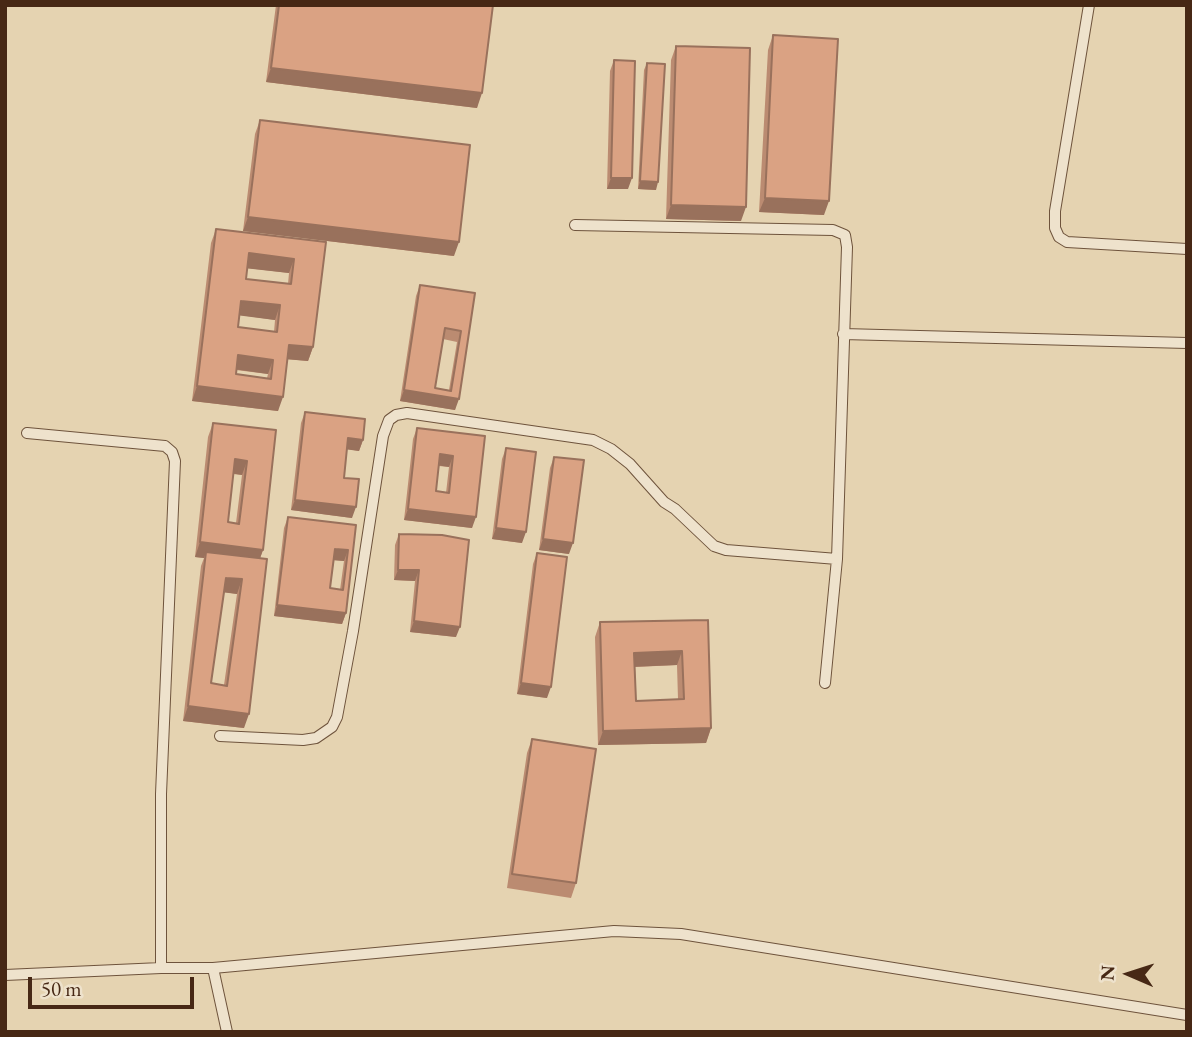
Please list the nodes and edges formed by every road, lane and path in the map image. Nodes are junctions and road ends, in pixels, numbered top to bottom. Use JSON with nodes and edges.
{"nodes":[{"id":1,"x":1089,"y":5,"type":"edge"},
{"id":2,"x":575,"y":225,"type":"dead end"},
{"id":3,"x":1187,"y":249,"type":"edge"},
{"id":4,"x":843,"y":334,"type":"junction"},
{"id":5,"x":1187,"y":343,"type":"edge"},
{"id":6,"x":27,"y":433,"type":"dead end"},
{"id":7,"x":837,"y":559,"type":"junction"},
{"id":8,"x":825,"y":683,"type":"dead end"},
{"id":9,"x":220,"y":736,"type":"dead end"},
{"id":10,"x":161,"y":968,"type":"junction"},
{"id":11,"x":213,"y":968,"type":"junction"},
{"id":12,"x":5,"y":975,"type":"edge"},
{"id":13,"x":1187,"y":1015,"type":"edge"},
{"id":14,"x":227,"y":1032,"type":"edge"}],
"edges":[{"from":1,"to":3,"type":"lane"},
{"from":2,"to":4,"type":"lane"},
{"from":4,"to":5,"type":"lane"},
{"from":4,"to":7,"type":"lane"},
{"from":6,"to":10,"type":"lane"},
{"from":7,"to":8,"type":"lane"},
{"from":7,"to":9,"type":"lane"},
{"from":10,"to":11,"type":"lane"},
{"from":10,"to":12,"type":"lane"},
{"from":11,"to":13,"type":"lane"},
{"from":11,"to":14,"type":"lane"}]}
